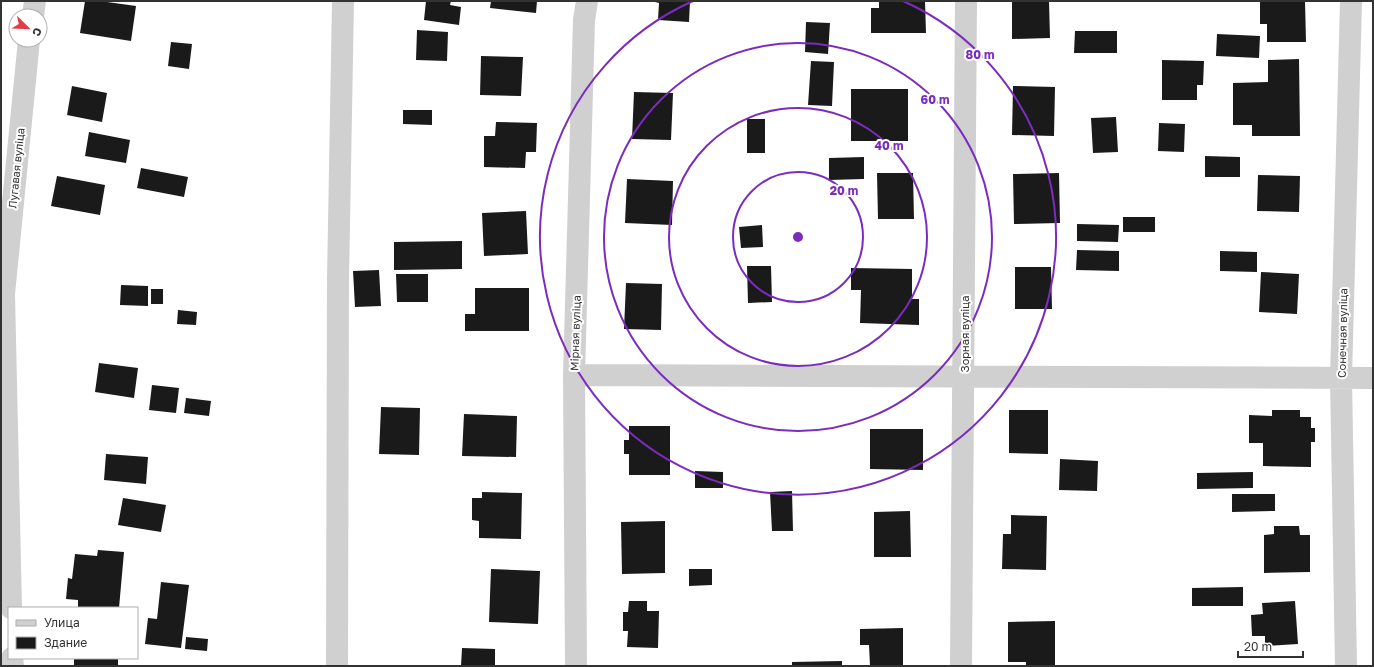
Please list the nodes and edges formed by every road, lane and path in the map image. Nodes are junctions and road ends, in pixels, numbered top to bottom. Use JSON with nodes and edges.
{"nodes":[{"id":1,"x":343,"y":1,"type":"edge"},
{"id":2,"x":587,"y":1,"type":"edge"},
{"id":3,"x":966,"y":1,"type":"edge"},
{"id":4,"x":1351,"y":1,"type":"edge"},
{"id":5,"x":28,"y":48,"type":"edge"},
{"id":6,"x":2,"y":294,"type":"edge"},
{"id":7,"x":574,"y":375,"type":"junction"},
{"id":8,"x":964,"y":378,"type":"junction"},
{"id":9,"x":1341,"y":378,"type":"junction"},
{"id":10,"x":1373,"y":378,"type":"edge"},
{"id":11,"x":11,"y":607,"type":"edge"},
{"id":12,"x":338,"y":666,"type":"edge"},
{"id":13,"x":576,"y":666,"type":"edge"},
{"id":14,"x":961,"y":666,"type":"edge"},
{"id":15,"x":1346,"y":666,"type":"edge"}],
"edges":[{"from":1,"to":12,"type":"street"},
{"from":2,"to":7,"type":"street","name":"Мірная вуліца"},
{"from":3,"to":8,"type":"street","name":"Зорная вуліца"},
{"from":4,"to":9,"type":"street","name":"Сонечная вуліца"},
{"from":5,"to":6,"type":"street","name":"Лугавая вуліца"},
{"from":6,"to":11,"type":"street","name":"Лугавая вуліца"},
{"from":7,"to":8,"type":"street"},
{"from":7,"to":13,"type":"street","name":"Мірная вуліца"},
{"from":8,"to":9,"type":"street"},
{"from":8,"to":14,"type":"street","name":"Зорная вуліца"},
{"from":9,"to":10,"type":"street"},
{"from":9,"to":15,"type":"street","name":"Сонечная вуліца"}]}
